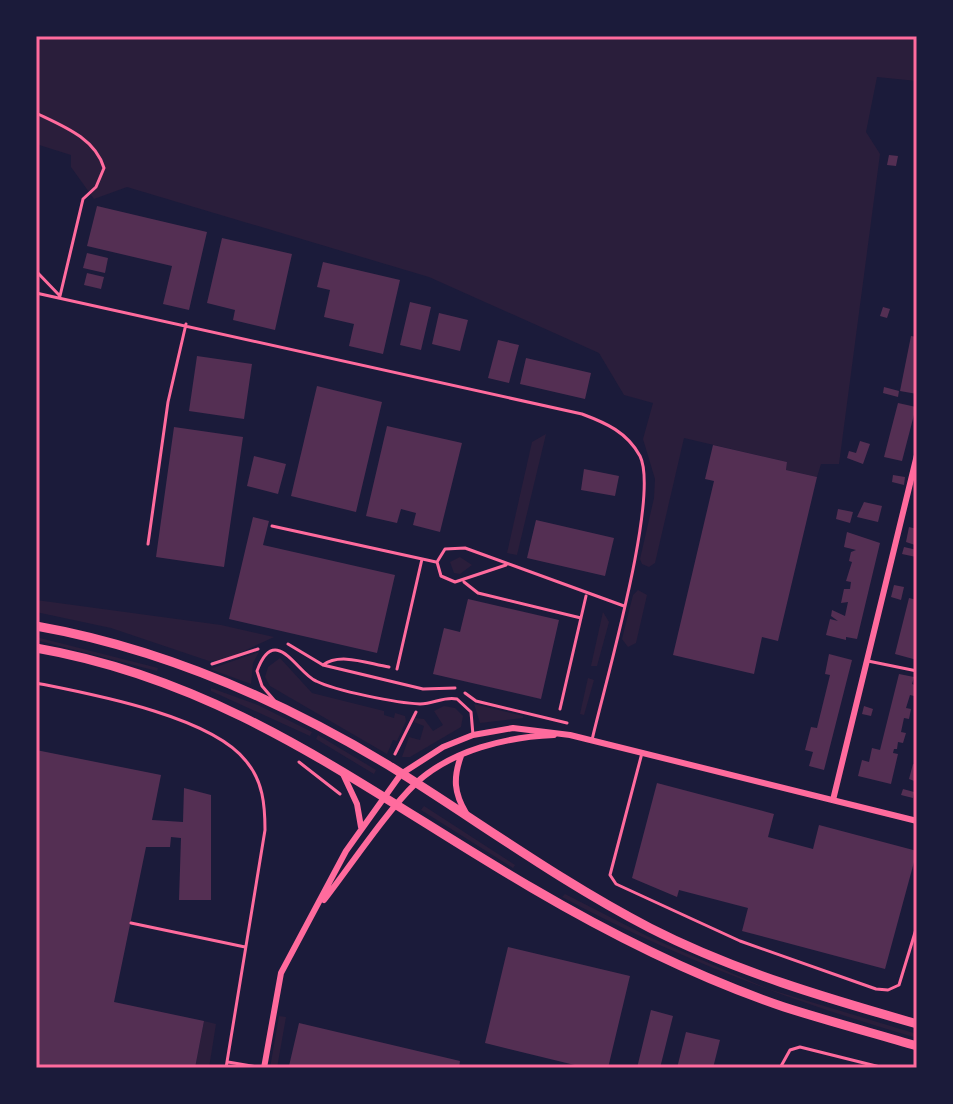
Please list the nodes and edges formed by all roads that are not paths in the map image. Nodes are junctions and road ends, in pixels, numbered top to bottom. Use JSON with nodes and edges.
{"nodes":[{"id":1,"x":36,"y":113,"type":"edge"},
{"id":2,"x":36,"y":271,"type":"edge"},
{"id":3,"x":36,"y":293,"type":"edge"},
{"id":4,"x":60,"y":296,"type":"junction"},
{"id":5,"x":186,"y":324,"type":"junction"},
{"id":6,"x":917,"y":455,"type":"edge"},
{"id":7,"x":272,"y":526,"type":"dead end"},
{"id":8,"x":148,"y":544,"type":"dead end"},
{"id":9,"x":423,"y":559,"type":"junction"},
{"id":10,"x":437,"y":562,"type":"junction"},
{"id":11,"x":506,"y":565,"type":"junction"},
{"id":12,"x":463,"y":581,"type":"junction"},
{"id":13,"x":587,"y":595,"type":"junction"},
{"id":14,"x":624,"y":606,"type":"junction"},
{"id":15,"x":581,"y":618,"type":"junction"},
{"id":16,"x":36,"y":626,"type":"edge"},
{"id":17,"x":36,"y":648,"type":"edge"},
{"id":18,"x":868,"y":661,"type":"junction"},
{"id":19,"x":397,"y":669,"type":"road end"},
{"id":20,"x":917,"y":671,"type":"edge"},
{"id":21,"x":36,"y":683,"type":"edge"},
{"id":22,"x":279,"y":706,"type":"junction"},
{"id":23,"x":560,"y":709,"type":"dead end"},
{"id":24,"x":473,"y":735,"type":"junction"},
{"id":25,"x":570,"y":735,"type":"junction"},
{"id":26,"x":592,"y":740,"type":"junction"},
{"id":27,"x":642,"y":753,"type":"junction"},
{"id":28,"x":461,"y":755,"type":"junction"},
{"id":29,"x":340,"y":767,"type":"junction"},
{"id":30,"x":401,"y":774,"type":"junction"},
{"id":31,"x":416,"y":784,"type":"junction"},
{"id":32,"x":385,"y":796,"type":"junction"},
{"id":33,"x":833,"y":800,"type":"junction"},
{"id":34,"x":399,"y":805,"type":"junction"},
{"id":35,"x":468,"y":816,"type":"junction"},
{"id":36,"x":917,"y":821,"type":"edge"},
{"id":37,"x":361,"y":827,"type":"junction"},
{"id":38,"x":314,"y":912,"type":"junction"},
{"id":39,"x":131,"y":923,"type":"dead end"},
{"id":40,"x":917,"y":926,"type":"edge"},
{"id":41,"x":246,"y":947,"type":"junction"},
{"id":42,"x":917,"y":1024,"type":"edge"},
{"id":43,"x":917,"y":1046,"type":"edge"},
{"id":44,"x":227,"y":1062,"type":"junction"},
{"id":45,"x":226,"y":1068,"type":"edge"},
{"id":46,"x":264,"y":1068,"type":"edge"},
{"id":47,"x":780,"y":1068,"type":"edge"},
{"id":48,"x":884,"y":1068,"type":"edge"}],
"edges":[{"from":1,"to":4,"type":"lane"},
{"from":2,"to":4,"type":"lane"},
{"from":3,"to":4,"type":"lane"},
{"from":4,"to":5,"type":"lane"},
{"from":5,"to":8,"type":"lane"},
{"from":5,"to":14,"type":"lane"},
{"from":6,"to":18,"type":"street"},
{"from":7,"to":9,"type":"lane"},
{"from":9,"to":10,"type":"lane"},
{"from":9,"to":19,"type":"lane"},
{"from":10,"to":11,"type":"lane"},
{"from":10,"to":12,"type":"lane"},
{"from":11,"to":12,"type":"lane"},
{"from":11,"to":13,"type":"lane"},
{"from":12,"to":15,"type":"lane"},
{"from":13,"to":14,"type":"lane"},
{"from":13,"to":15,"type":"lane"},
{"from":14,"to":26,"type":"lane"},
{"from":15,"to":23,"type":"lane"},
{"from":16,"to":22,"type":"main road"},
{"from":17,"to":29,"type":"main road"},
{"from":18,"to":20,"type":"lane"},
{"from":18,"to":33,"type":"street"},
{"from":21,"to":41,"type":"lane"},
{"from":22,"to":24,"type":"lane"},
{"from":22,"to":30,"type":"main road"},
{"from":24,"to":25,"type":"street"},
{"from":24,"to":30,"type":"street"},
{"from":25,"to":26,"type":"street"},
{"from":25,"to":28,"type":"street"},
{"from":26,"to":27,"type":"street"},
{"from":27,"to":33,"type":"street"},
{"from":27,"to":40,"type":"lane"},
{"from":28,"to":31,"type":"street"},
{"from":28,"to":35,"type":"street"},
{"from":29,"to":32,"type":"main road"},
{"from":29,"to":37,"type":"street"},
{"from":30,"to":31,"type":"main road"},
{"from":30,"to":32,"type":"street"},
{"from":31,"to":34,"type":"street"},
{"from":31,"to":35,"type":"main road"},
{"from":32,"to":34,"type":"main road"},
{"from":32,"to":37,"type":"street"},
{"from":33,"to":36,"type":"street"},
{"from":34,"to":38,"type":"street"},
{"from":34,"to":43,"type":"main road"},
{"from":35,"to":42,"type":"main road"},
{"from":37,"to":38,"type":"street"},
{"from":38,"to":46,"type":"street"},
{"from":39,"to":41,"type":"lane"},
{"from":41,"to":44,"type":"lane"},
{"from":44,"to":45,"type":"lane"},
{"from":44,"to":46,"type":"lane"},
{"from":47,"to":48,"type":"lane"}]}
